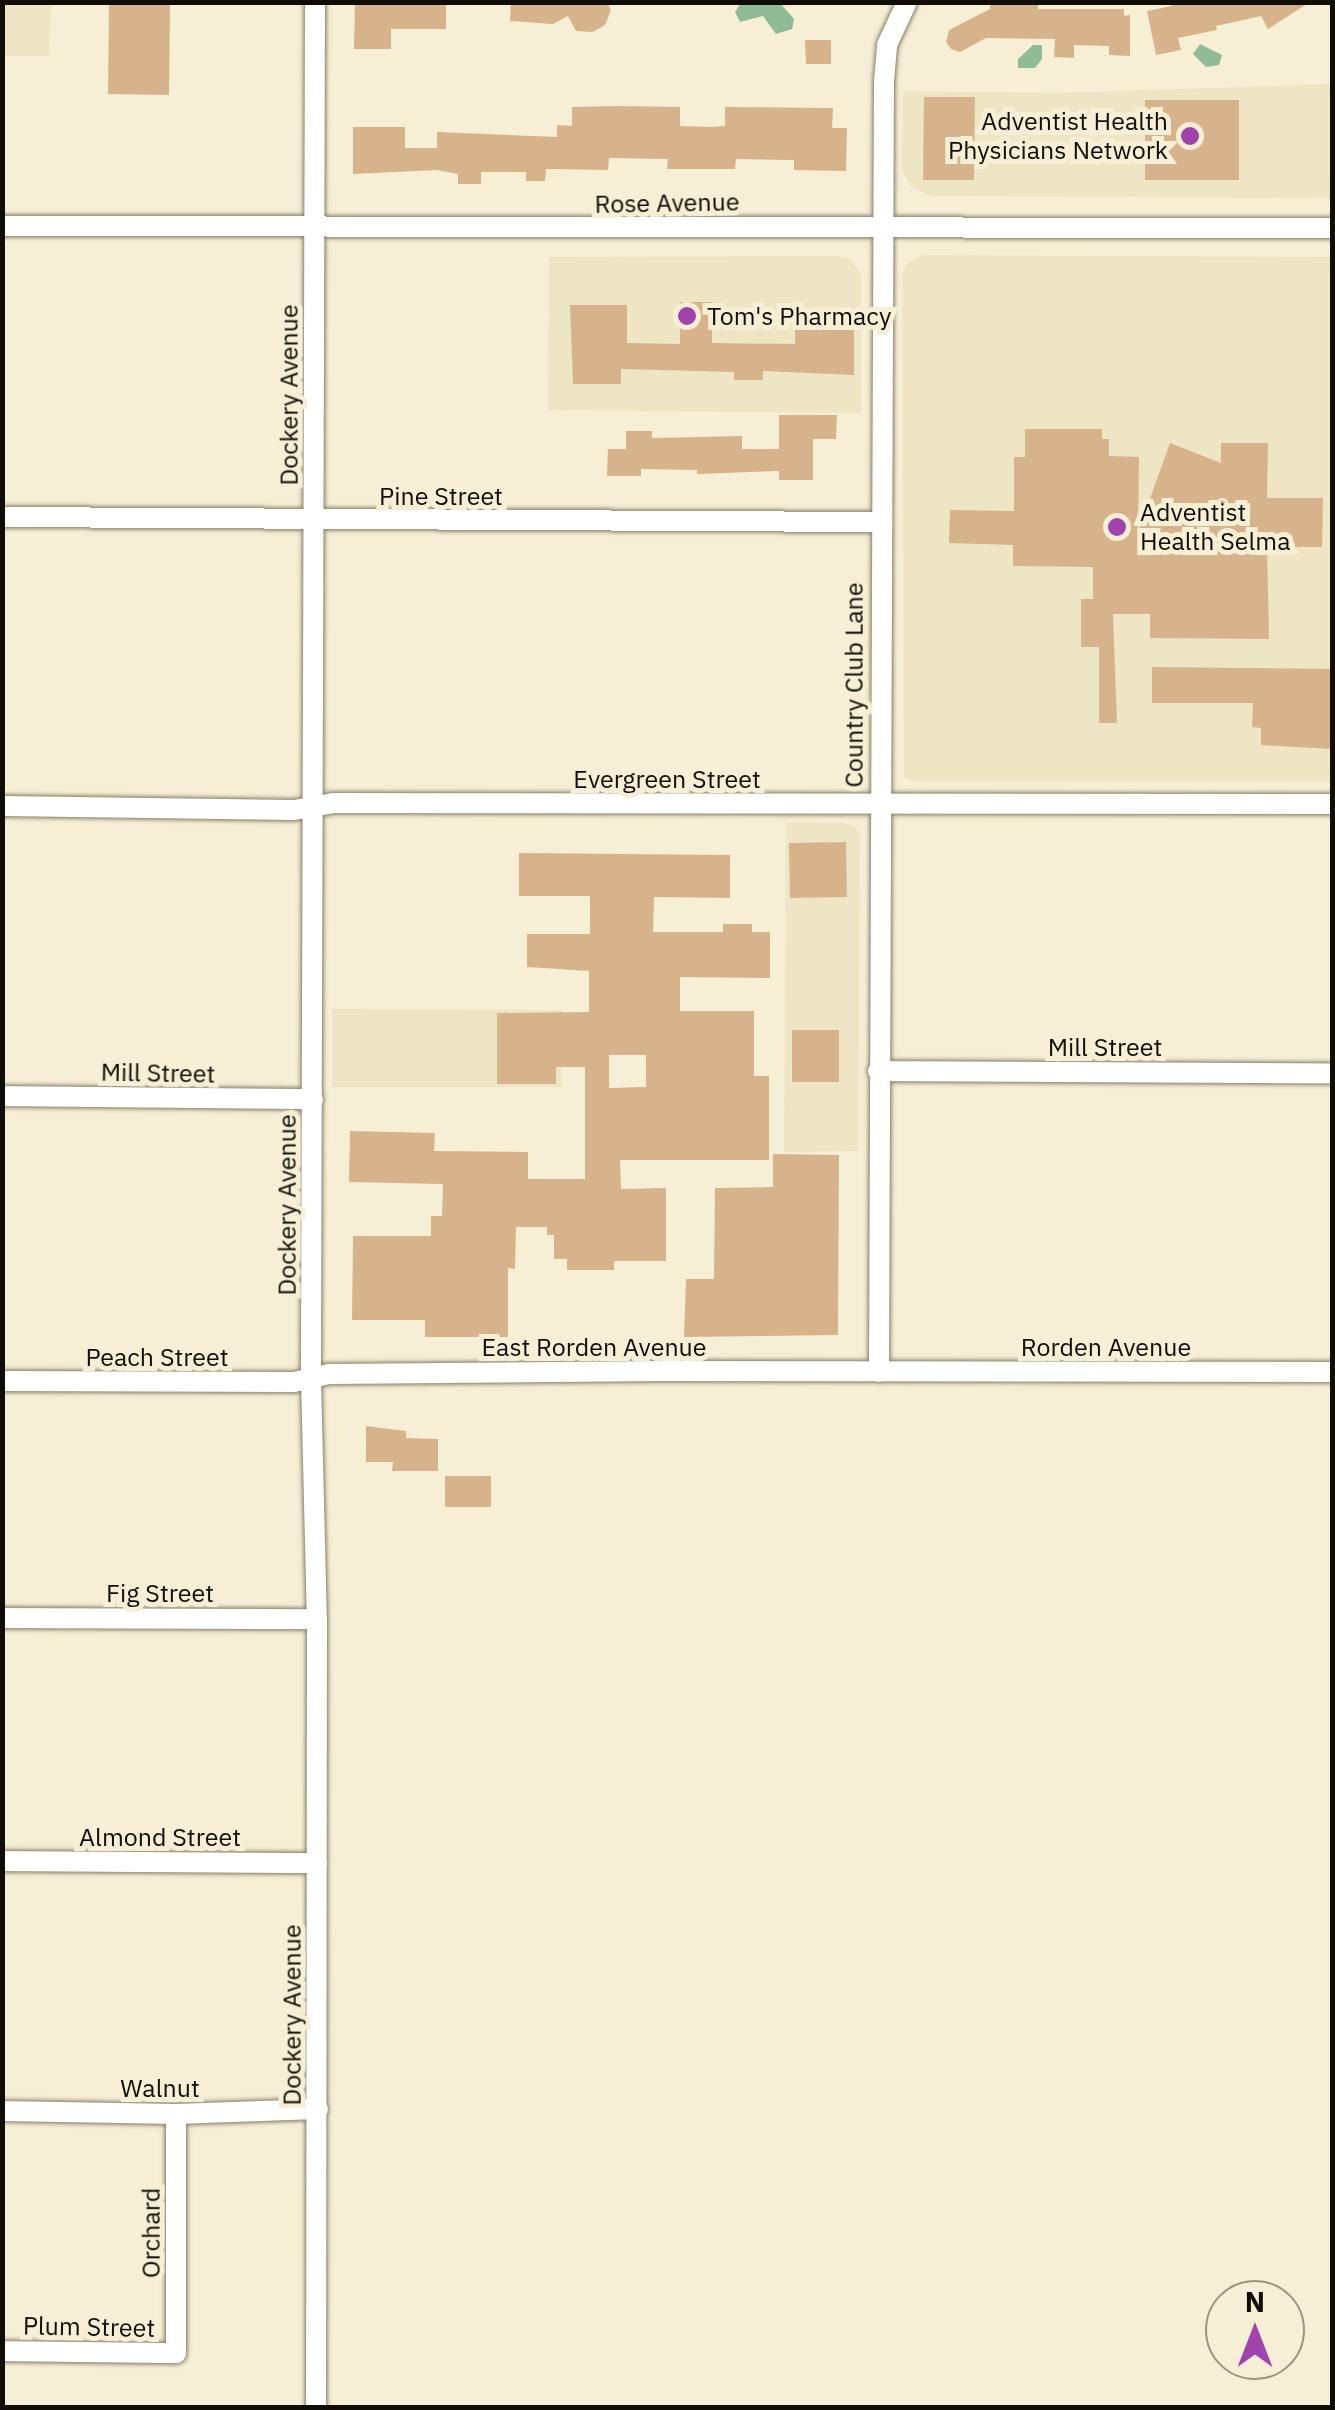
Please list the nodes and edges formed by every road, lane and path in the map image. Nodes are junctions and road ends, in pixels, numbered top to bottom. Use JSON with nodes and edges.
{"nodes":[{"id":1,"x":315,"y":2,"type":"edge"},
{"id":2,"x":907,"y":2,"type":"edge"},
{"id":3,"x":883,"y":225,"type":"junction"},
{"id":4,"x":2,"y":226,"type":"edge"},
{"id":5,"x":315,"y":228,"type":"junction"},
{"id":6,"x":1332,"y":228,"type":"edge"},
{"id":7,"x":2,"y":517,"type":"edge"},
{"id":8,"x":314,"y":520,"type":"junction"},
{"id":9,"x":880,"y":522,"type":"junction"},
{"id":10,"x":878,"y":804,"type":"junction"},
{"id":11,"x":1332,"y":804,"type":"edge"},
{"id":12,"x":2,"y":806,"type":"edge"},
{"id":13,"x":314,"y":806,"type":"junction"},
{"id":14,"x":878,"y":1071,"type":"junction"},
{"id":15,"x":1332,"y":1073,"type":"edge"},
{"id":16,"x":2,"y":1096,"type":"edge"},
{"id":17,"x":312,"y":1100,"type":"junction"},
{"id":18,"x":879,"y":1372,"type":"junction"},
{"id":19,"x":1332,"y":1372,"type":"edge"},
{"id":20,"x":311,"y":1379,"type":"junction"},
{"id":21,"x":2,"y":1381,"type":"edge"},
{"id":22,"x":2,"y":1618,"type":"edge"},
{"id":23,"x":317,"y":1619,"type":"junction"},
{"id":24,"x":2,"y":1862,"type":"edge"},
{"id":25,"x":317,"y":1862,"type":"junction"},
{"id":26,"x":318,"y":2109,"type":"junction"},
{"id":27,"x":2,"y":2111,"type":"edge"},
{"id":28,"x":176,"y":2114,"type":"junction"},
{"id":29,"x":2,"y":2351,"type":"edge"},
{"id":30,"x":176,"y":2353,"type":"joint"},
{"id":31,"x":316,"y":2408,"type":"edge"}],
"edges":[{"from":1,"to":5,"type":"street","name":"Dockery Avenue"},
{"from":2,"to":3,"type":"street","name":"Country Club Lane"},
{"from":3,"to":5,"type":"street","name":"Rose Avenue"},
{"from":3,"to":6,"type":"street","name":"Rose Avenue"},
{"from":3,"to":9,"type":"street","name":"Country Club Lane"},
{"from":4,"to":5,"type":"street","name":"Rose Avenue"},
{"from":5,"to":8,"type":"street","name":"Dockery Avenue"},
{"from":7,"to":8,"type":"street","name":"Pine Street"},
{"from":8,"to":9,"type":"street","name":"Pine Street"},
{"from":8,"to":13,"type":"street","name":"Dockery Avenue"},
{"from":9,"to":10,"type":"street","name":"Country Club Lane"},
{"from":10,"to":11,"type":"street","name":"Evergreen Street"},
{"from":10,"to":13,"type":"street","name":"Evergreen Street"},
{"from":10,"to":14,"type":"street","name":"Country Club Lane"},
{"from":12,"to":13,"type":"street","name":"Evergreen Street"},
{"from":13,"to":17,"type":"street","name":"Dockery Avenue"},
{"from":14,"to":15,"type":"street","name":"Mill Street"},
{"from":14,"to":18,"type":"street","name":"Country Club Lane"},
{"from":16,"to":17,"type":"street","name":"Mill Street"},
{"from":17,"to":20,"type":"street","name":"Dockery Avenue"},
{"from":18,"to":19,"type":"street","name":"Rorden Avenue"},
{"from":18,"to":20,"type":"street","name":"East Rorden Avenue"},
{"from":20,"to":21,"type":"street","name":"Peach Street"},
{"from":20,"to":23,"type":"street","name":"Dockery Avenue"},
{"from":22,"to":23,"type":"street","name":"Fig Street"},
{"from":23,"to":25,"type":"street","name":"Dockery Avenue"},
{"from":24,"to":25,"type":"street","name":"Almond Street"},
{"from":25,"to":26,"type":"street","name":"Dockery Avenue"},
{"from":26,"to":28,"type":"street","name":"Walnut"},
{"from":26,"to":31,"type":"street","name":"Dockery Avenue"},
{"from":27,"to":28,"type":"street","name":"Walnut"},
{"from":28,"to":30,"type":"street","name":"Orchard"},
{"from":29,"to":30,"type":"street","name":"Plum Street"}]}
